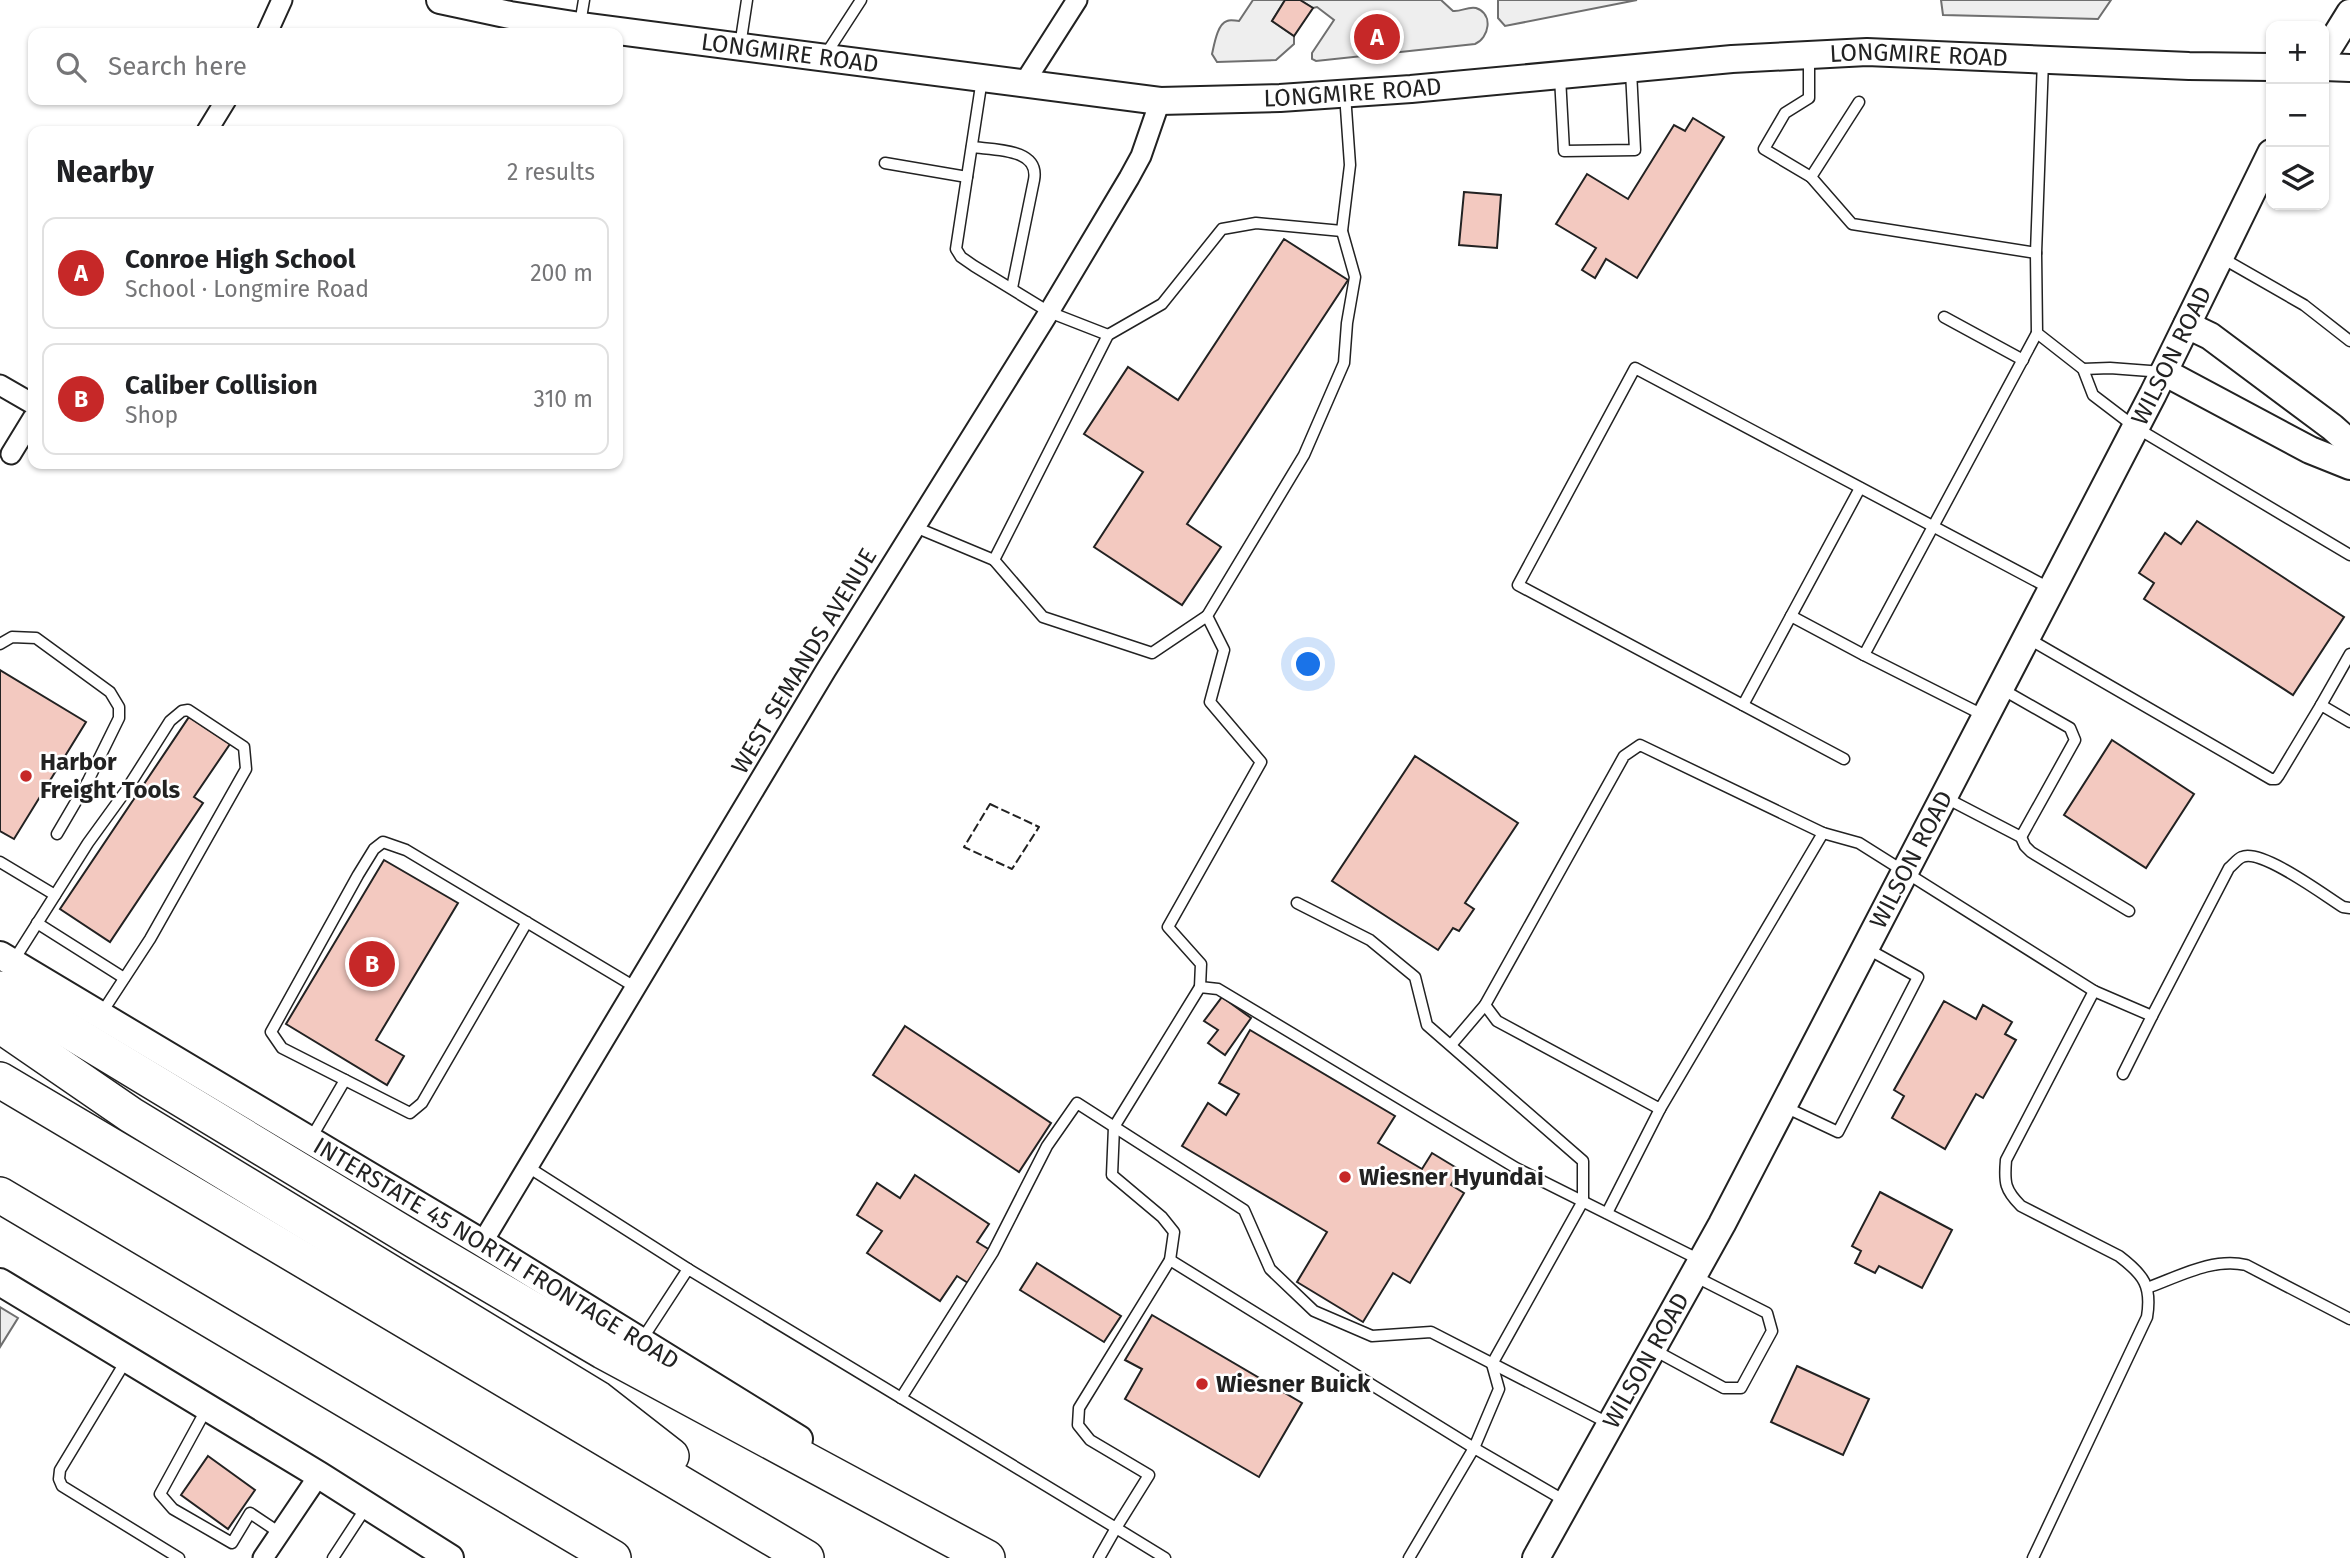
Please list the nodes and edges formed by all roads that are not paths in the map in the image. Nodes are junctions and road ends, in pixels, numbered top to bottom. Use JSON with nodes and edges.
{"nodes":[{"id":1,"x":282,"y":0,"type":"edge"},
{"id":2,"x":440,"y":0,"type":"edge"},
{"id":3,"x":747,"y":0,"type":"edge"},
{"id":4,"x":860,"y":0,"type":"edge"},
{"id":5,"x":1077,"y":0,"type":"edge"},
{"id":6,"x":582,"y":13,"type":"edge"},
{"id":7,"x":2350,"y":13,"type":"edge"},
{"id":8,"x":269,"y":28,"type":"edge"},
{"id":9,"x":740,"y":47,"type":"junction"},
{"id":10,"x":2329,"y":47,"type":"edge"},
{"id":11,"x":1809,"y":54,"type":"junction"},
{"id":12,"x":824,"y":58,"type":"junction"},
{"id":13,"x":2043,"y":60,"type":"junction"},
{"id":14,"x":2266,"y":67,"type":"edge"},
{"id":15,"x":2329,"y":67,"type":"edge"},
{"id":16,"x":2350,"y":68,"type":"edge"},
{"id":17,"x":1631,"y":70,"type":"junction"},
{"id":18,"x":1560,"y":77,"type":"junction"},
{"id":19,"x":982,"y":78,"type":"junction"},
{"id":20,"x":1024,"y":83,"type":"junction"},
{"id":21,"x":1345,"y":94,"type":"junction"},
{"id":22,"x":1160,"y":101,"type":"junction"},
{"id":23,"x":1859,"y":102,"type":"dead end"},
{"id":24,"x":223,"y":105,"type":"edge"},
{"id":25,"x":210,"y":126,"type":"edge"},
{"id":26,"x":972,"y":147,"type":"junction"},
{"id":27,"x":885,"y":163,"type":"dead end"},
{"id":28,"x":2266,"y":163,"type":"edge"},
{"id":29,"x":967,"y":177,"type":"junction"},
{"id":30,"x":1811,"y":177,"type":"junction"},
{"id":31,"x":1342,"y":230,"type":"junction"},
{"id":32,"x":2036,"y":253,"type":"junction"},
{"id":33,"x":2220,"y":257,"type":"junction"},
{"id":34,"x":1012,"y":288,"type":"junction"},
{"id":35,"x":1049,"y":312,"type":"junction"},
{"id":36,"x":1944,"y":317,"type":"dead end"},
{"id":37,"x":2186,"y":326,"type":"junction"},
{"id":38,"x":2037,"y":332,"type":"junction"},
{"id":39,"x":1108,"y":335,"type":"junction"},
{"id":40,"x":2350,"y":341,"type":"edge"},
{"id":41,"x":2022,"y":360,"type":"junction"},
{"id":42,"x":2083,"y":369,"type":"junction"},
{"id":43,"x":2164,"y":372,"type":"junction"},
{"id":44,"x":0,"y":385,"type":"edge"},
{"id":45,"x":28,"y":401,"type":"edge"},
{"id":46,"x":28,"y":426,"type":"edge"},
{"id":47,"x":2135,"y":427,"type":"junction"},
{"id":48,"x":2350,"y":443,"type":"edge"},
{"id":49,"x":11,"y":454,"type":"dead end"},
{"id":50,"x":2350,"y":466,"type":"edge"},
{"id":51,"x":1860,"y":488,"type":"junction"},
{"id":52,"x":915,"y":527,"type":"junction"},
{"id":53,"x":1933,"y":527,"type":"junction"},
{"id":54,"x":2350,"y":555,"type":"edge"},
{"id":55,"x":995,"y":560,"type":"junction"},
{"id":56,"x":2051,"y":589,"type":"junction"},
{"id":57,"x":1207,"y":616,"type":"junction"},
{"id":58,"x":1791,"y":616,"type":"junction"},
{"id":59,"x":2026,"y":638,"type":"junction"},
{"id":60,"x":0,"y":644,"type":"edge"},
{"id":61,"x":2350,"y":654,"type":"edge"},
{"id":62,"x":1864,"y":655,"type":"junction"},
{"id":63,"x":2000,"y":688,"type":"junction"},
{"id":64,"x":1743,"y":705,"type":"junction"},
{"id":65,"x":2321,"y":705,"type":"junction"},
{"id":66,"x":1985,"y":716,"type":"junction"},
{"id":67,"x":2350,"y":722,"type":"edge"},
{"id":68,"x":1844,"y":759,"type":"dead end"},
{"id":69,"x":1943,"y":797,"type":"junction"},
{"id":70,"x":1823,"y":832,"type":"junction"},
{"id":71,"x":57,"y":834,"type":"dead end"},
{"id":72,"x":2021,"y":837,"type":"junction"},
{"id":73,"x":0,"y":862,"type":"edge"},
{"id":74,"x":1905,"y":871,"type":"junction"},
{"id":75,"x":55,"y":895,"type":"junction"},
{"id":76,"x":1297,"y":903,"type":"dead end"},
{"id":77,"x":2350,"y":908,"type":"edge"},
{"id":78,"x":2129,"y":911,"type":"dead end"},
{"id":79,"x":527,"y":922,"type":"junction"},
{"id":80,"x":37,"y":923,"type":"junction"},
{"id":81,"x":1865,"y":948,"type":"junction"},
{"id":82,"x":4,"y":969,"type":"edge"},
{"id":83,"x":124,"y":978,"type":"junction"},
{"id":84,"x":635,"y":987,"type":"junction"},
{"id":85,"x":1200,"y":987,"type":"junction"},
{"id":86,"x":2094,"y":991,"type":"junction"},
{"id":87,"x":1485,"y":1004,"type":"junction"},
{"id":88,"x":100,"y":1015,"type":"junction"},
{"id":89,"x":2152,"y":1016,"type":"junction"},
{"id":90,"x":0,"y":1025,"type":"edge"},
{"id":91,"x":1451,"y":1045,"type":"junction"},
{"id":92,"x":2123,"y":1074,"type":"dead end"},
{"id":93,"x":0,"y":1080,"type":"edge"},
{"id":94,"x":345,"y":1080,"type":"junction"},
{"id":95,"x":1783,"y":1107,"type":"junction"},
{"id":96,"x":1660,"y":1109,"type":"junction"},
{"id":97,"x":1114,"y":1127,"type":"junction"},
{"id":98,"x":310,"y":1140,"type":"junction"},
{"id":99,"x":528,"y":1167,"type":"junction"},
{"id":100,"x":0,"y":1195,"type":"edge"},
{"id":101,"x":1583,"y":1201,"type":"junction"},
{"id":102,"x":1607,"y":1213,"type":"junction"},
{"id":103,"x":482,"y":1243,"type":"junction"},
{"id":104,"x":1170,"y":1259,"type":"junction"},
{"id":105,"x":688,"y":1269,"type":"junction"},
{"id":106,"x":1698,"y":1269,"type":"junction"},
{"id":107,"x":0,"y":1282,"type":"edge"},
{"id":108,"x":2147,"y":1288,"type":"junction"},
{"id":109,"x":2350,"y":1320,"type":"edge"},
{"id":110,"x":640,"y":1341,"type":"junction"},
{"id":111,"x":1653,"y":1349,"type":"junction"},
{"id":112,"x":128,"y":1359,"type":"junction"},
{"id":113,"x":1492,"y":1364,"type":"junction"},
{"id":114,"x":901,"y":1398,"type":"junction"},
{"id":115,"x":208,"y":1407,"type":"junction"},
{"id":116,"x":1610,"y":1425,"type":"junction"},
{"id":117,"x":1474,"y":1448,"type":"junction"},
{"id":118,"x":319,"y":1475,"type":"junction"},
{"id":119,"x":1567,"y":1503,"type":"junction"},
{"id":120,"x":367,"y":1505,"type":"junction"},
{"id":121,"x":1116,"y":1528,"type":"junction"},
{"id":122,"x":280,"y":1533,"type":"junction"},
{"id":123,"x":792,"y":1549,"type":"edge"},
{"id":124,"x":179,"y":1558,"type":"edge"},
{"id":125,"x":263,"y":1558,"type":"edge"},
{"id":126,"x":333,"y":1558,"type":"edge"},
{"id":127,"x":450,"y":1558,"type":"edge"},
{"id":128,"x":614,"y":1558,"type":"edge"},
{"id":129,"x":989,"y":1558,"type":"edge"},
{"id":130,"x":1098,"y":1558,"type":"edge"},
{"id":131,"x":1165,"y":1558,"type":"edge"},
{"id":132,"x":1409,"y":1558,"type":"edge"},
{"id":133,"x":1536,"y":1558,"type":"edge"},
{"id":134,"x":2033,"y":1558,"type":"edge"}],
"edges":[{"from":1,"to":8,"type":"street"},
{"from":2,"to":6,"type":"main road","name":"LONGMIRE ROAD"},
{"from":3,"to":9,"type":"lane"},
{"from":4,"to":12,"type":"lane"},
{"from":5,"to":20,"type":"street"},
{"from":6,"to":9,"type":"main road","name":"LONGMIRE ROAD"},
{"from":7,"to":10,"type":"main road"},
{"from":9,"to":12,"type":"main road","name":"LONGMIRE ROAD"},
{"from":11,"to":13,"type":"main road","name":"LONGMIRE ROAD"},
{"from":11,"to":17,"type":"main road","name":"LONGMIRE ROAD"},
{"from":11,"to":30,"type":"lane"},
{"from":12,"to":19,"type":"main road","name":"LONGMIRE ROAD"},
{"from":13,"to":14,"type":"main road","name":"LONGMIRE ROAD"},
{"from":13,"to":32,"type":"lane"},
{"from":15,"to":16,"type":"main road"},
{"from":17,"to":18,"type":"main road","name":"LONGMIRE ROAD"},
{"from":17,"to":18,"type":"lane"},
{"from":18,"to":21,"type":"main road","name":"LONGMIRE ROAD"},
{"from":19,"to":20,"type":"main road","name":"LONGMIRE ROAD"},
{"from":19,"to":26,"type":"lane"},
{"from":20,"to":22,"type":"main road","name":"LONGMIRE ROAD"},
{"from":21,"to":22,"type":"main road","name":"LONGMIRE ROAD"},
{"from":21,"to":31,"type":"lane"},
{"from":22,"to":35,"type":"street","name":"WEST SEMANDS AVENUE"},
{"from":23,"to":30,"type":"lane"},
{"from":24,"to":25,"type":"street"},
{"from":26,"to":29,"type":"lane"},
{"from":26,"to":34,"type":"lane"},
{"from":27,"to":29,"type":"lane"},
{"from":28,"to":33,"type":"main road","name":"WILSON ROAD"},
{"from":29,"to":34,"type":"lane"},
{"from":30,"to":32,"type":"lane"},
{"from":31,"to":39,"type":"lane"},
{"from":31,"to":57,"type":"lane"},
{"from":32,"to":38,"type":"lane"},
{"from":33,"to":37,"type":"main road","name":"WILSON ROAD"},
{"from":33,"to":40,"type":"lane"},
{"from":34,"to":35,"type":"lane"},
{"from":35,"to":39,"type":"lane"},
{"from":35,"to":52,"type":"street","name":"WEST SEMANDS AVENUE"},
{"from":36,"to":41,"type":"lane"},
{"from":37,"to":43,"type":"main road","name":"WILSON ROAD"},
{"from":37,"to":48,"type":"main road"},
{"from":38,"to":41,"type":"lane"},
{"from":38,"to":42,"type":"lane"},
{"from":39,"to":55,"type":"lane"},
{"from":41,"to":53,"type":"lane"},
{"from":42,"to":43,"type":"lane"},
{"from":42,"to":47,"type":"lane"},
{"from":43,"to":47,"type":"main road","name":"WILSON ROAD"},
{"from":43,"to":50,"type":"main road"},
{"from":44,"to":45,"type":"street"},
{"from":46,"to":49,"type":"street"},
{"from":47,"to":54,"type":"lane"},
{"from":47,"to":56,"type":"main road","name":"WILSON ROAD"},
{"from":51,"to":53,"type":"lane"},
{"from":51,"to":58,"type":"lane"},
{"from":51,"to":64,"type":"lane"},
{"from":52,"to":55,"type":"lane"},
{"from":52,"to":84,"type":"street","name":"WEST SEMANDS AVENUE"},
{"from":53,"to":56,"type":"lane"},
{"from":53,"to":62,"type":"lane"},
{"from":55,"to":57,"type":"lane"},
{"from":56,"to":59,"type":"main road","name":"WILSON ROAD"},
{"from":57,"to":85,"type":"lane"},
{"from":58,"to":62,"type":"lane"},
{"from":58,"to":64,"type":"lane"},
{"from":59,"to":63,"type":"main road","name":"WILSON ROAD"},
{"from":59,"to":65,"type":"lane"},
{"from":60,"to":71,"type":"lane"},
{"from":61,"to":65,"type":"lane"},
{"from":62,"to":66,"type":"lane"},
{"from":63,"to":66,"type":"main road","name":"WILSON ROAD"},
{"from":63,"to":72,"type":"lane"},
{"from":64,"to":68,"type":"lane"},
{"from":65,"to":67,"type":"lane"},
{"from":66,"to":69,"type":"main road","name":"WILSON ROAD"},
{"from":69,"to":72,"type":"lane"},
{"from":69,"to":74,"type":"main road","name":"WILSON ROAD"},
{"from":70,"to":74,"type":"lane"},
{"from":70,"to":87,"type":"lane"},
{"from":70,"to":96,"type":"lane"},
{"from":72,"to":78,"type":"lane"},
{"from":73,"to":75,"type":"lane"},
{"from":74,"to":81,"type":"main road","name":"WILSON ROAD"},
{"from":74,"to":86,"type":"lane"},
{"from":75,"to":80,"type":"lane"},
{"from":75,"to":83,"type":"lane"},
{"from":76,"to":91,"type":"lane"},
{"from":77,"to":89,"type":"lane"},
{"from":79,"to":84,"type":"lane"},
{"from":79,"to":94,"type":"lane"},
{"from":79,"to":94,"type":"lane"},
{"from":80,"to":82,"type":"lane"},
{"from":80,"to":83,"type":"lane"},
{"from":81,"to":95,"type":"main road","name":"WILSON ROAD"},
{"from":81,"to":95,"type":"lane"},
{"from":82,"to":88,"type":"main road","name":"INTERSTATE 45 NORTH FRONTAGE ROAD"},
{"from":82,"to":129,"type":"highway"},
{"from":83,"to":88,"type":"lane"},
{"from":84,"to":99,"type":"street","name":"WEST SEMANDS AVENUE"},
{"from":85,"to":97,"type":"lane"},
{"from":85,"to":101,"type":"lane"},
{"from":86,"to":89,"type":"lane"},
{"from":86,"to":108,"type":"lane"},
{"from":87,"to":91,"type":"lane"},
{"from":87,"to":96,"type":"lane"},
{"from":88,"to":98,"type":"main road","name":"INTERSTATE 45 NORTH FRONTAGE ROAD"},
{"from":89,"to":92,"type":"lane"},
{"from":90,"to":123,"type":"highway"},
{"from":91,"to":101,"type":"lane"},
{"from":93,"to":123,"type":"highway"},
{"from":94,"to":98,"type":"lane"},
{"from":95,"to":106,"type":"main road","name":"WILSON ROAD"},
{"from":96,"to":102,"type":"lane"},
{"from":97,"to":104,"type":"lane"},
{"from":97,"to":113,"type":"lane"},
{"from":97,"to":114,"type":"lane"},
{"from":98,"to":103,"type":"main road","name":"INTERSTATE 45 NORTH FRONTAGE ROAD"},
{"from":99,"to":103,"type":"street","name":"WEST SEMANDS AVENUE"},
{"from":99,"to":105,"type":"lane"},
{"from":100,"to":128,"type":"highway"},
{"from":101,"to":102,"type":"lane"},
{"from":101,"to":113,"type":"lane"},
{"from":102,"to":106,"type":"lane"},
{"from":103,"to":110,"type":"main road","name":"INTERSTATE 45 NORTH FRONTAGE ROAD"},
{"from":104,"to":117,"type":"lane"},
{"from":104,"to":121,"type":"lane"},
{"from":105,"to":110,"type":"lane"},
{"from":105,"to":114,"type":"lane"},
{"from":106,"to":111,"type":"main road","name":"WILSON ROAD"},
{"from":106,"to":111,"type":"lane"},
{"from":107,"to":112,"type":"main road"},
{"from":108,"to":109,"type":"lane"},
{"from":108,"to":134,"type":"lane"},
{"from":110,"to":129,"type":"main road","name":"INTERSTATE 45 NORTH FRONTAGE ROAD"},
{"from":111,"to":116,"type":"main road","name":"WILSON ROAD"},
{"from":112,"to":115,"type":"main road"},
{"from":112,"to":124,"type":"lane"},
{"from":113,"to":116,"type":"lane"},
{"from":113,"to":117,"type":"lane"},
{"from":114,"to":121,"type":"lane"},
{"from":115,"to":118,"type":"main road"},
{"from":115,"to":122,"type":"lane"},
{"from":116,"to":119,"type":"main road","name":"WILSON ROAD"},
{"from":117,"to":119,"type":"lane"},
{"from":117,"to":132,"type":"lane"},
{"from":118,"to":120,"type":"main road"},
{"from":118,"to":122,"type":"street"},
{"from":119,"to":133,"type":"main road","name":"WILSON ROAD"},
{"from":120,"to":126,"type":"lane"},
{"from":120,"to":127,"type":"main road"},
{"from":121,"to":130,"type":"lane"},
{"from":121,"to":131,"type":"lane"},
{"from":122,"to":125,"type":"street"}]}
